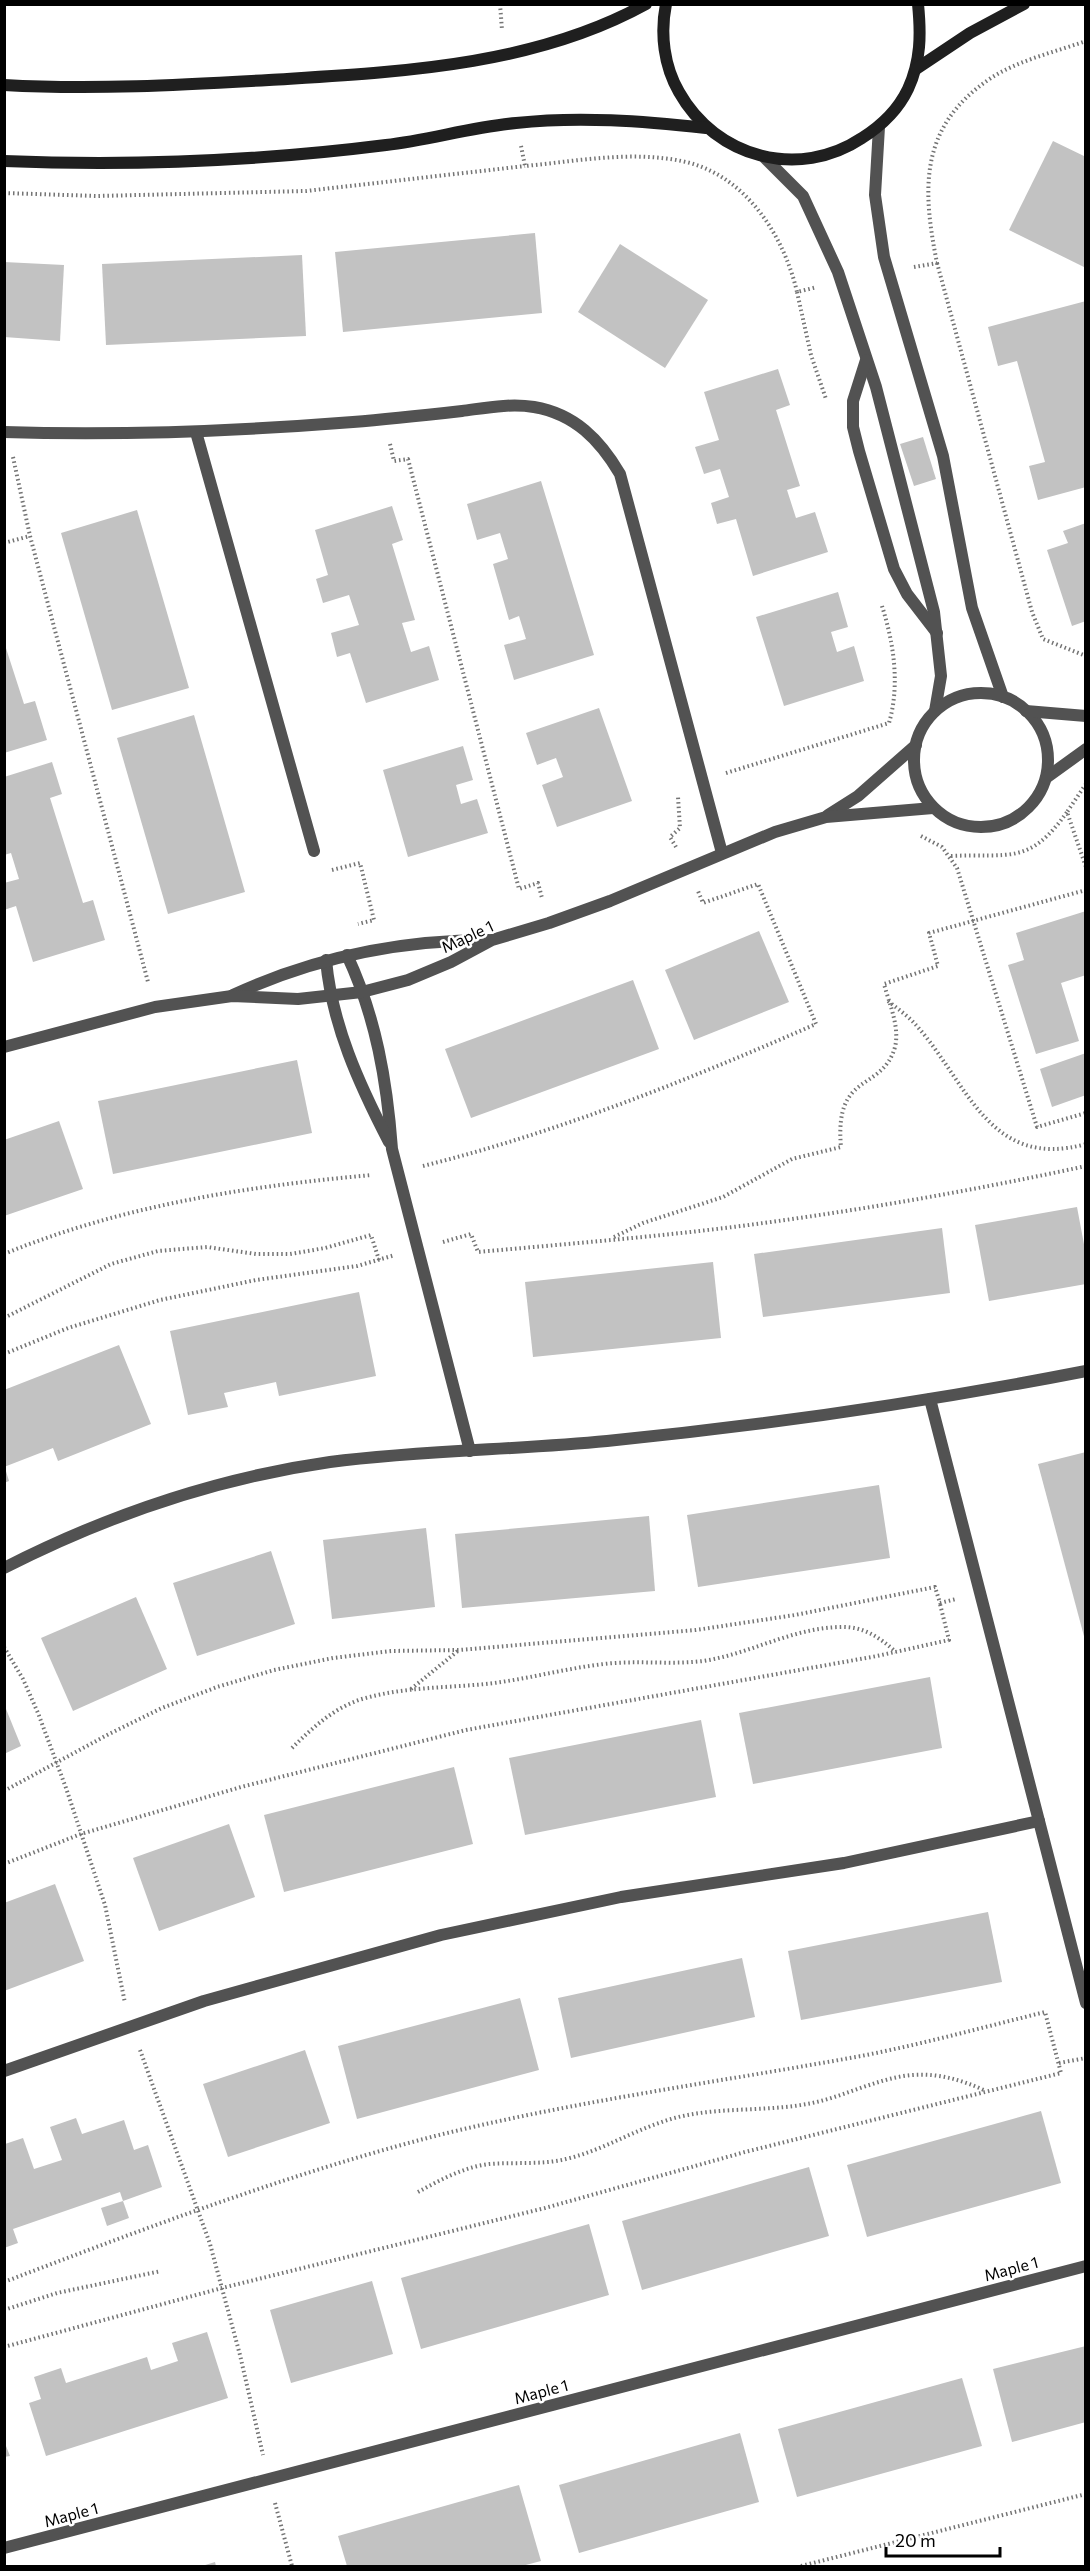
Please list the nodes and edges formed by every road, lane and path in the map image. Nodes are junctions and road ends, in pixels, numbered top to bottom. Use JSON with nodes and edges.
{"nodes":[{"id":1,"x":646,"y":4,"type":"edge"},
{"id":2,"x":666,"y":4,"type":"edge"},
{"id":3,"x":918,"y":4,"type":"edge"},
{"id":4,"x":1024,"y":4,"type":"edge"},
{"id":5,"x":1086,"y":41,"type":"edge"},
{"id":6,"x":916,"y":69,"type":"junction"},
{"id":7,"x":4,"y":85,"type":"edge"},
{"id":8,"x":516,"y":123,"type":"junction"},
{"id":9,"x":879,"y":127,"type":"junction"},
{"id":10,"x":706,"y":128,"type":"junction"},
{"id":11,"x":765,"y":158,"type":"junction"},
{"id":12,"x":4,"y":161,"type":"edge"},
{"id":13,"x":525,"y":166,"type":"junction"},
{"id":14,"x":4,"y":193,"type":"edge"},
{"id":15,"x":937,"y":263,"type":"junction"},
{"id":16,"x":889,"y":271,"type":"junction"},
{"id":17,"x":841,"y":282,"type":"junction"},
{"id":18,"x":797,"y":292,"type":"junction"},
{"id":19,"x":866,"y":360,"type":"junction"},
{"id":20,"x":829,"y":410,"type":"dead end"},
{"id":21,"x":386,"y":419,"type":"junction"},
{"id":22,"x":6,"y":432,"type":"edge"},
{"id":23,"x":196,"y":432,"type":"junction"},
{"id":24,"x":30,"y":536,"type":"junction"},
{"id":25,"x":4,"y":543,"type":"edge"},
{"id":26,"x":882,"y":605,"type":"dead end"},
{"id":27,"x":938,"y":633,"type":"junction"},
{"id":28,"x":1086,"y":656,"type":"edge"},
{"id":29,"x":1003,"y":697,"type":"junction"},
{"id":30,"x":935,"y":711,"type":"junction"},
{"id":31,"x":1026,"y":711,"type":"junction"},
{"id":32,"x":1086,"y":716,"type":"edge"},
{"id":33,"x":916,"y":745,"type":"junction"},
{"id":34,"x":1086,"y":749,"type":"edge"},
{"id":35,"x":1046,"y":778,"type":"junction"},
{"id":36,"x":702,"y":781,"type":"junction"},
{"id":37,"x":1086,"y":784,"type":"edge"},
{"id":38,"x":933,"y":808,"type":"junction"},
{"id":39,"x":890,"y":810,"type":"junction"},
{"id":40,"x":1067,"y":812,"type":"junction"},
{"id":41,"x":826,"y":816,"type":"junction"},
{"id":42,"x":314,"y":851,"type":"joint"},
{"id":43,"x":722,"y":853,"type":"junction"},
{"id":44,"x":951,"y":856,"type":"junction"},
{"id":45,"x":1086,"y":867,"type":"edge"},
{"id":46,"x":687,"y":868,"type":"junction"},
{"id":47,"x":1086,"y":890,"type":"edge"},
{"id":48,"x":973,"y":921,"type":"junction"},
{"id":49,"x":549,"y":923,"type":"junction"},
{"id":50,"x":354,"y":926,"type":"dead end"},
{"id":51,"x":492,"y":940,"type":"junction"},
{"id":52,"x":347,"y":955,"type":"junction"},
{"id":53,"x":326,"y":960,"type":"junction"},
{"id":54,"x":362,"y":992,"type":"junction"},
{"id":55,"x":232,"y":996,"type":"junction"},
{"id":56,"x":331,"y":997,"type":"junction"},
{"id":57,"x":888,"y":1001,"type":"junction"},
{"id":58,"x":155,"y":1007,"type":"junction"},
{"id":59,"x":4,"y":1047,"type":"edge"},
{"id":60,"x":1086,"y":1113,"type":"edge"},
{"id":61,"x":1086,"y":1144,"type":"edge"},
{"id":62,"x":392,"y":1149,"type":"junction"},
{"id":63,"x":1086,"y":1166,"type":"edge"},
{"id":64,"x":398,"y":1173,"type":"junction"},
{"id":65,"x":609,"y":1240,"type":"junction"},
{"id":66,"x":417,"y":1249,"type":"junction"},
{"id":67,"x":4,"y":1254,"type":"edge"},
{"id":68,"x":379,"y":1260,"type":"junction"},
{"id":69,"x":4,"y":1318,"type":"edge"},
{"id":70,"x":4,"y":1354,"type":"edge"},
{"id":71,"x":1086,"y":1371,"type":"edge"},
{"id":72,"x":930,"y":1399,"type":"junction"},
{"id":73,"x":470,"y":1451,"type":"junction"},
{"id":74,"x":4,"y":1568,"type":"edge"},
{"id":75,"x":980,"y":1593,"type":"junction"},
{"id":76,"x":940,"y":1603,"type":"junction"},
{"id":77,"x":4,"y":1647,"type":"edge"},
{"id":78,"x":459,"y":1650,"type":"junction"},
{"id":79,"x":896,"y":1652,"type":"junction"},
{"id":80,"x":411,"y":1689,"type":"junction"},
{"id":81,"x":292,"y":1748,"type":"dead end"},
{"id":82,"x":57,"y":1764,"type":"junction"},
{"id":83,"x":4,"y":1791,"type":"edge"},
{"id":84,"x":1039,"y":1821,"type":"junction"},
{"id":85,"x":81,"y":1834,"type":"junction"},
{"id":86,"x":4,"y":1864,"type":"edge"},
{"id":87,"x":1086,"y":2003,"type":"edge"},
{"id":88,"x":131,"y":2025,"type":"junction"},
{"id":89,"x":1086,"y":2058,"type":"edge"},
{"id":90,"x":1059,"y":2063,"type":"junction"},
{"id":91,"x":4,"y":2071,"type":"edge"},
{"id":92,"x":987,"y":2091,"type":"junction"},
{"id":93,"x":418,"y":2192,"type":"dead end"},
{"id":94,"x":197,"y":2209,"type":"junction"},
{"id":95,"x":1086,"y":2266,"type":"edge"},
{"id":96,"x":161,"y":2271,"type":"dead end"},
{"id":97,"x":4,"y":2282,"type":"edge"},
{"id":98,"x":222,"y":2288,"type":"junction"},
{"id":99,"x":4,"y":2310,"type":"edge"},
{"id":100,"x":4,"y":2347,"type":"edge"},
{"id":101,"x":269,"y":2480,"type":"junction"},
{"id":102,"x":1086,"y":2494,"type":"edge"},
{"id":103,"x":4,"y":2548,"type":"edge"},
{"id":104,"x":292,"y":2566,"type":"edge"},
{"id":105,"x":801,"y":2566,"type":"edge"}],
"edges":[{"from":1,"to":7,"type":"street"},
{"from":2,"to":10,"type":"street"},
{"from":3,"to":6,"type":"street"},
{"from":4,"to":6,"type":"street"},
{"from":5,"to":15,"type":"path"},
{"from":6,"to":9,"type":"street"},
{"from":8,"to":10,"type":"street"},
{"from":8,"to":12,"type":"street"},
{"from":8,"to":13,"type":"path"},
{"from":9,"to":11,"type":"street"},
{"from":9,"to":16,"type":"street"},
{"from":10,"to":11,"type":"street"},
{"from":11,"to":17,"type":"street"},
{"from":13,"to":14,"type":"path"},
{"from":13,"to":18,"type":"path"},
{"from":15,"to":16,"type":"path"},
{"from":15,"to":28,"type":"path"},
{"from":16,"to":29,"type":"street"},
{"from":17,"to":18,"type":"path"},
{"from":17,"to":19,"type":"street"},
{"from":18,"to":20,"type":"path"},
{"from":19,"to":27,"type":"street"},
{"from":19,"to":27,"type":"street"},
{"from":21,"to":23,"type":"street"},
{"from":21,"to":36,"type":"street"},
{"from":21,"to":49,"type":"path"},
{"from":22,"to":23,"type":"street"},
{"from":22,"to":24,"type":"path"},
{"from":23,"to":42,"type":"street"},
{"from":24,"to":25,"type":"path"},
{"from":24,"to":58,"type":"path"},
{"from":26,"to":36,"type":"path"},
{"from":27,"to":30,"type":"street"},
{"from":29,"to":30,"type":"street"},
{"from":29,"to":31,"type":"street"},
{"from":30,"to":33,"type":"street"},
{"from":31,"to":32,"type":"street"},
{"from":31,"to":35,"type":"street"},
{"from":33,"to":38,"type":"street"},
{"from":33,"to":41,"type":"street"},
{"from":34,"to":35,"type":"street"},
{"from":35,"to":38,"type":"street"},
{"from":36,"to":43,"type":"street"},
{"from":36,"to":46,"type":"path"},
{"from":37,"to":40,"type":"path"},
{"from":38,"to":39,"type":"street","name":"Maple 1"},
{"from":39,"to":41,"type":"street","name":"Maple 1"},
{"from":39,"to":44,"type":"path"},
{"from":40,"to":44,"type":"path"},
{"from":40,"to":45,"type":"path"},
{"from":41,"to":43,"type":"street","name":"Maple 1"},
{"from":42,"to":50,"type":"path"},
{"from":43,"to":46,"type":"street","name":"Maple 1"},
{"from":44,"to":48,"type":"path"},
{"from":46,"to":49,"type":"street","name":"Maple 1"},
{"from":46,"to":64,"type":"path"},
{"from":47,"to":48,"type":"path"},
{"from":48,"to":57,"type":"path"},
{"from":48,"to":60,"type":"path"},
{"from":49,"to":51,"type":"street","name":"Maple 1"},
{"from":51,"to":52,"type":"street"},
{"from":51,"to":54,"type":"street","name":"Maple 1"},
{"from":52,"to":53,"type":"street"},
{"from":52,"to":54,"type":"street"},
{"from":53,"to":55,"type":"street"},
{"from":53,"to":56,"type":"street"},
{"from":54,"to":56,"type":"street","name":"Maple 1"},
{"from":54,"to":62,"type":"street"},
{"from":55,"to":56,"type":"street","name":"Maple 1"},
{"from":55,"to":58,"type":"street","name":"Maple 1"},
{"from":56,"to":62,"type":"street"},
{"from":57,"to":61,"type":"path"},
{"from":57,"to":65,"type":"path"},
{"from":58,"to":59,"type":"street","name":"Maple 1"},
{"from":62,"to":64,"type":"street"},
{"from":63,"to":65,"type":"path"},
{"from":64,"to":66,"type":"street"},
{"from":64,"to":67,"type":"path"},
{"from":65,"to":66,"type":"path"},
{"from":66,"to":68,"type":"path"},
{"from":66,"to":73,"type":"street"},
{"from":68,"to":69,"type":"path"},
{"from":68,"to":70,"type":"path"},
{"from":71,"to":72,"type":"street"},
{"from":72,"to":73,"type":"street"},
{"from":72,"to":75,"type":"street"},
{"from":73,"to":74,"type":"street"},
{"from":75,"to":76,"type":"path"},
{"from":75,"to":84,"type":"street"},
{"from":76,"to":78,"type":"path"},
{"from":76,"to":79,"type":"path"},
{"from":77,"to":82,"type":"path"},
{"from":78,"to":80,"type":"path"},
{"from":78,"to":82,"type":"path"},
{"from":79,"to":80,"type":"path"},
{"from":79,"to":85,"type":"path"},
{"from":80,"to":81,"type":"path"},
{"from":82,"to":83,"type":"path"},
{"from":82,"to":85,"type":"path"},
{"from":84,"to":87,"type":"street"},
{"from":84,"to":88,"type":"street"},
{"from":85,"to":86,"type":"path"},
{"from":85,"to":88,"type":"path"},
{"from":88,"to":91,"type":"street"},
{"from":88,"to":94,"type":"path"},
{"from":89,"to":90,"type":"path"},
{"from":90,"to":92,"type":"path"},
{"from":90,"to":94,"type":"path"},
{"from":92,"to":93,"type":"path"},
{"from":92,"to":98,"type":"path"},
{"from":94,"to":97,"type":"path"},
{"from":94,"to":98,"type":"path"},
{"from":95,"to":101,"type":"street","name":"Maple 1"},
{"from":96,"to":99,"type":"path"},
{"from":98,"to":100,"type":"path"},
{"from":98,"to":101,"type":"path"},
{"from":101,"to":103,"type":"street","name":"Maple 1"},
{"from":101,"to":104,"type":"path"},
{"from":102,"to":105,"type":"path"}]}
